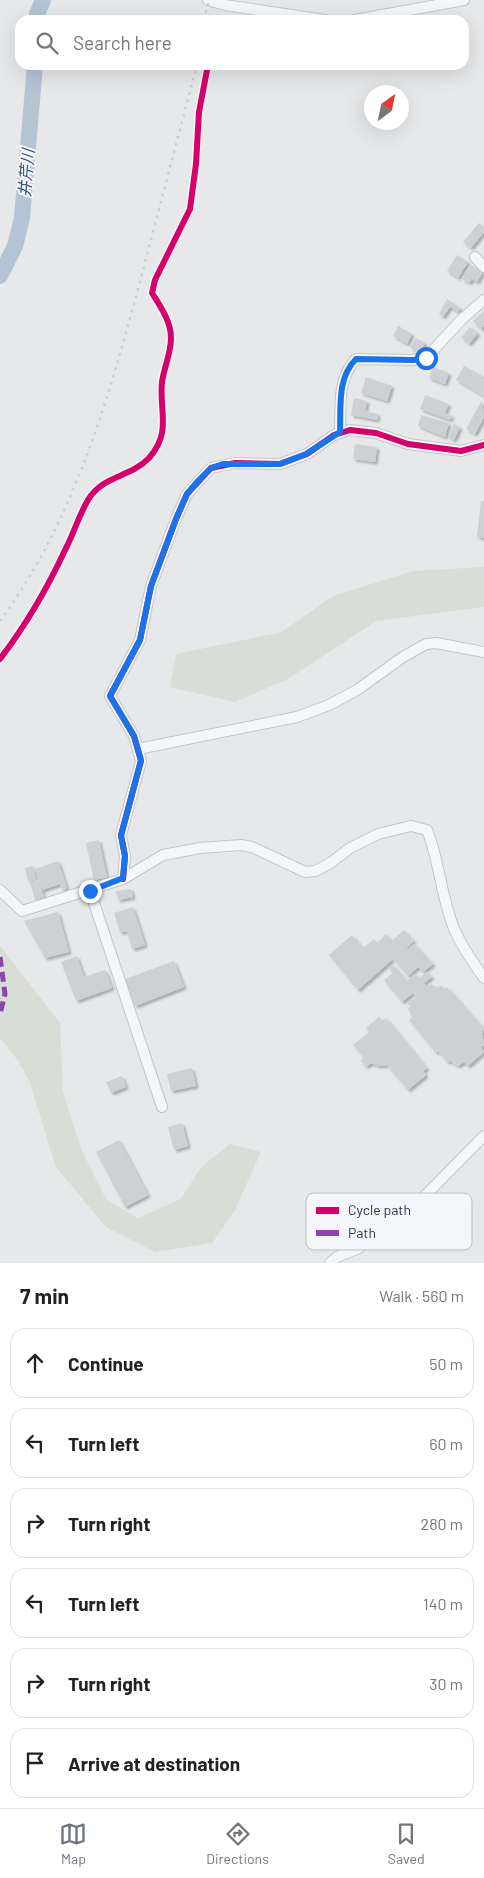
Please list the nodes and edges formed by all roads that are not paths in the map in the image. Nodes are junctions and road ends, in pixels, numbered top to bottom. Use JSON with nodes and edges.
{"nodes":[{"id":1,"x":208,"y":0,"type":"edge"},
{"id":2,"x":464,"y":0,"type":"edge"},
{"id":3,"x":236,"y":3,"type":"edge"},
{"id":4,"x":299,"y":15,"type":"edge"},
{"id":5,"x":382,"y":15,"type":"edge"},
{"id":6,"x":474,"y":257,"type":"dead end"},
{"id":7,"x":484,"y":267,"type":"edge"},
{"id":8,"x":484,"y":300,"type":"edge"},
{"id":9,"x":340,"y":432,"type":"junction"},
{"id":10,"x":484,"y":445,"type":"edge"},
{"id":11,"x":484,"y":652,"type":"edge"},
{"id":12,"x":138,"y":749,"type":"junction"},
{"id":13,"x":123,"y":878,"type":"junction"},
{"id":14,"x":0,"y":890,"type":"edge"},
{"id":15,"x":90,"y":891,"type":"junction"},
{"id":16,"x":484,"y":978,"type":"edge"},
{"id":17,"x":162,"y":1107,"type":"dead end"},
{"id":18,"x":484,"y":1136,"type":"edge"},
{"id":19,"x":428,"y":1193,"type":"edge"},
{"id":20,"x":354,"y":1250,"type":"edge"},
{"id":21,"x":330,"y":1263,"type":"edge"}],
"edges":[{"from":1,"to":3,"type":"street"},
{"from":2,"to":5,"type":"street"},
{"from":3,"to":4,"type":"street"},
{"from":6,"to":7,"type":"street"},
{"from":8,"to":9,"type":"street"},
{"from":9,"to":10,"type":"street"},
{"from":9,"to":12,"type":"street"},
{"from":11,"to":12,"type":"street"},
{"from":12,"to":13,"type":"street"},
{"from":13,"to":15,"type":"street"},
{"from":13,"to":16,"type":"street"},
{"from":14,"to":15,"type":"street"},
{"from":15,"to":17,"type":"street"},
{"from":18,"to":19,"type":"street"},
{"from":20,"to":21,"type":"street"}]}
